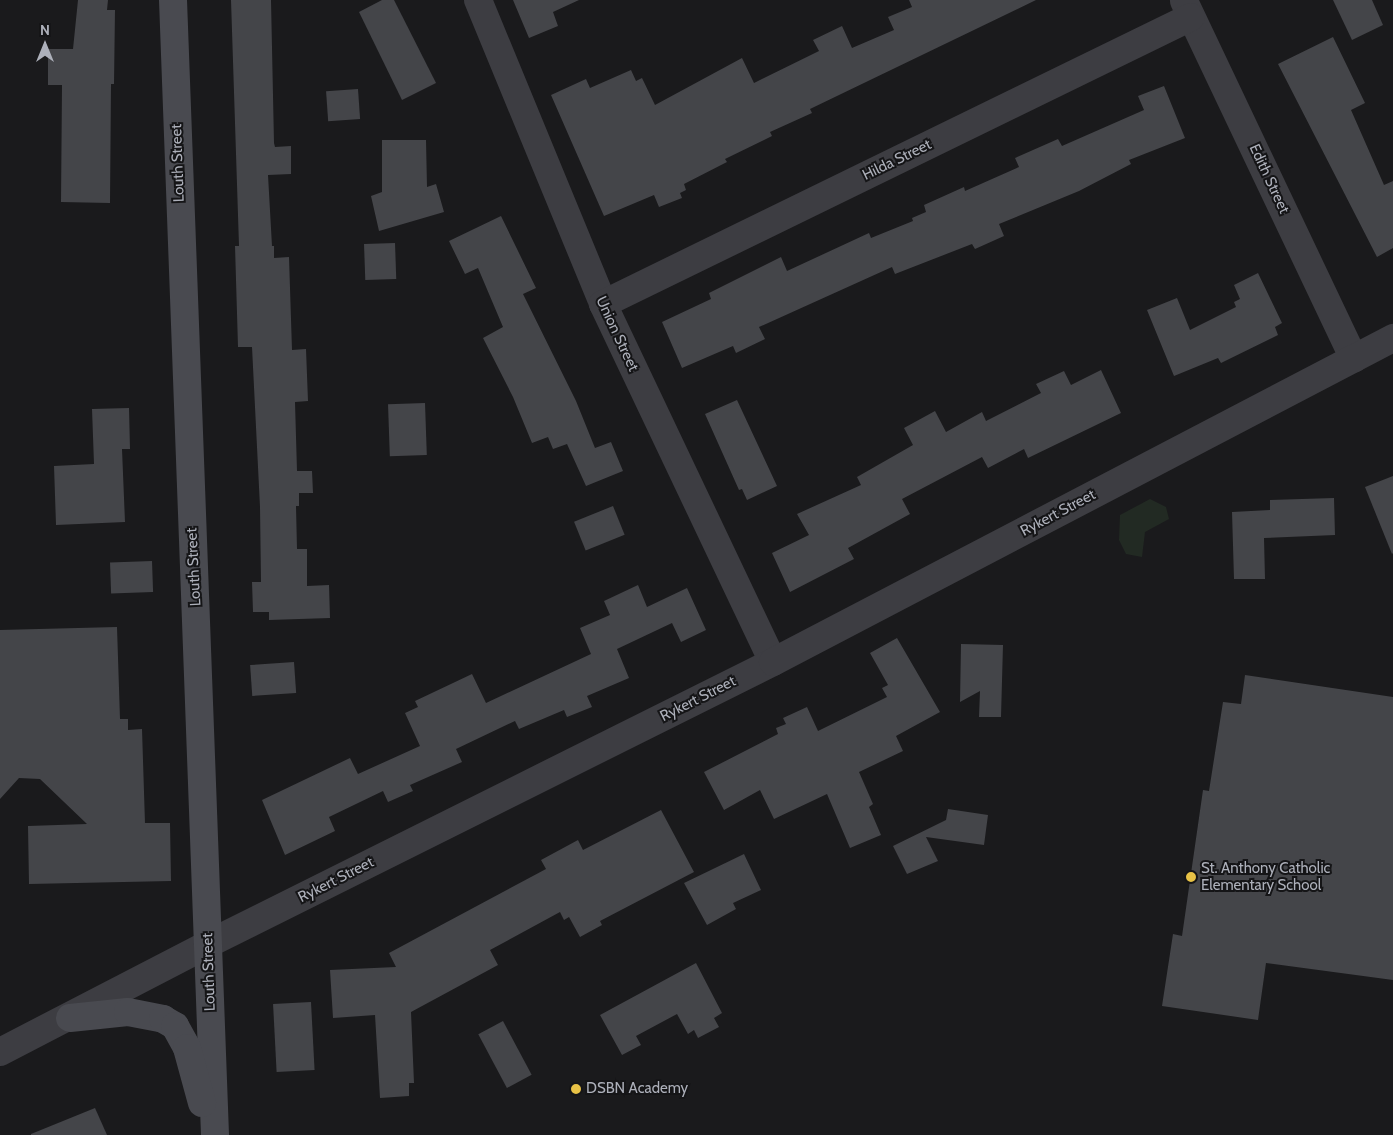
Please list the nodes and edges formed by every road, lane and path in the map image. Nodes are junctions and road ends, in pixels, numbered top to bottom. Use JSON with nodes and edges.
{"nodes":[{"id":1,"x":173,"y":0,"type":"edge"},
{"id":2,"x":478,"y":0,"type":"edge"},
{"id":3,"x":1187,"y":8,"type":"edge"},
{"id":4,"x":602,"y":304,"type":"junction"},
{"id":5,"x":1393,"y":338,"type":"edge"},
{"id":6,"x":1354,"y":359,"type":"junction"},
{"id":7,"x":773,"y":662,"type":"junction"},
{"id":8,"x":208,"y":944,"type":"junction"},
{"id":9,"x":70,"y":1018,"type":"junction"},
{"id":10,"x":0,"y":1052,"type":"edge"},
{"id":11,"x":210,"y":1135,"type":"edge"},
{"id":12,"x":215,"y":1135,"type":"edge"}],
"edges":[{"from":1,"to":8,"type":"main road","name":"Louth Street"},
{"from":2,"to":4,"type":"street","name":"Union Street"},
{"from":3,"to":4,"type":"street","name":"Hilda Street"},
{"from":3,"to":6,"type":"street","name":"Edith Street"},
{"from":4,"to":7,"type":"street","name":"Union Street"},
{"from":5,"to":6,"type":"street","name":"Rykert Street"},
{"from":6,"to":7,"type":"street","name":"Rykert Street"},
{"from":7,"to":8,"type":"street","name":"Rykert Street"},
{"from":8,"to":9,"type":"street","name":"Rykert Street"},
{"from":8,"to":12,"type":"main road","name":"Louth Street"},
{"from":9,"to":10,"type":"street","name":"Rykert Street"},
{"from":9,"to":11,"type":"main road"}]}
